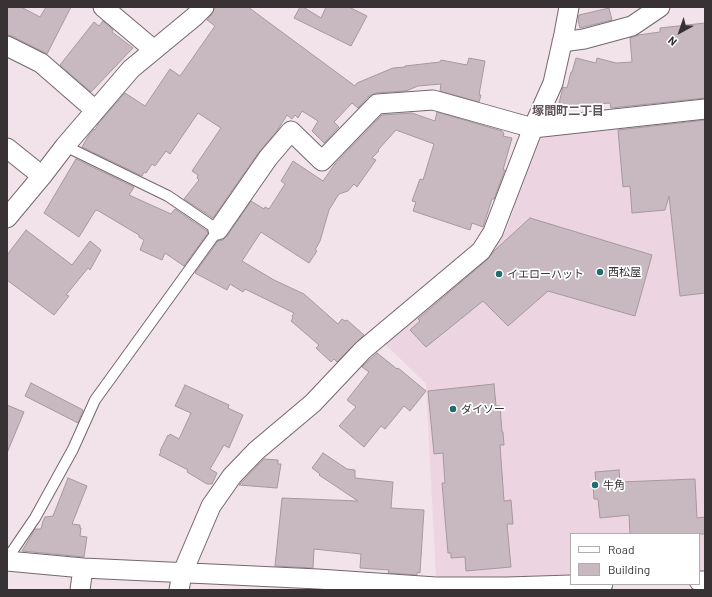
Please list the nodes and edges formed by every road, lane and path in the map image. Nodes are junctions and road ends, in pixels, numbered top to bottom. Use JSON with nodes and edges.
{"nodes":[{"id":1,"x":103,"y":7,"type":"edge"},
{"id":2,"x":204,"y":7,"type":"edge"},
{"id":3,"x":569,"y":7,"type":"edge"},
{"id":4,"x":660,"y":7,"type":"edge"},
{"id":5,"x":562,"y":42,"type":"junction"},
{"id":6,"x":7,"y":46,"type":"edge"},
{"id":7,"x":154,"y":50,"type":"junction"},
{"id":8,"x":705,"y":109,"type":"edge"},
{"id":9,"x":95,"y":110,"type":"junction"},
{"id":10,"x":533,"y":128,"type":"junction"},
{"id":11,"x":65,"y":146,"type":"junction"},
{"id":12,"x":7,"y":148,"type":"edge"},
{"id":13,"x":42,"y":176,"type":"junction"},
{"id":14,"x":7,"y":218,"type":"edge"},
{"id":15,"x":218,"y":230,"type":"junction"},
{"id":16,"x":7,"y":560,"type":"edge"},
{"id":17,"x":83,"y":568,"type":"junction"},
{"id":18,"x":180,"y":582,"type":"edge"},
{"id":19,"x":571,"y":585,"type":"edge"},
{"id":20,"x":80,"y":590,"type":"edge"}],
"edges":[{"from":1,"to":7,"type":"street"},
{"from":2,"to":7,"type":"street"},
{"from":3,"to":5,"type":"street"},
{"from":4,"to":5,"type":"street"},
{"from":5,"to":10,"type":"street"},
{"from":6,"to":9,"type":"street"},
{"from":7,"to":9,"type":"street"},
{"from":8,"to":10,"type":"street"},
{"from":9,"to":11,"type":"street"},
{"from":10,"to":15,"type":"street"},
{"from":10,"to":18,"type":"street"},
{"from":11,"to":13,"type":"street"},
{"from":11,"to":15,"type":"lane"},
{"from":12,"to":13,"type":"street"},
{"from":13,"to":14,"type":"street"},
{"from":15,"to":16,"type":"lane"},
{"from":16,"to":17,"type":"street"},
{"from":17,"to":18,"type":"street"},
{"from":17,"to":20,"type":"street"},
{"from":18,"to":19,"type":"street"}]}
